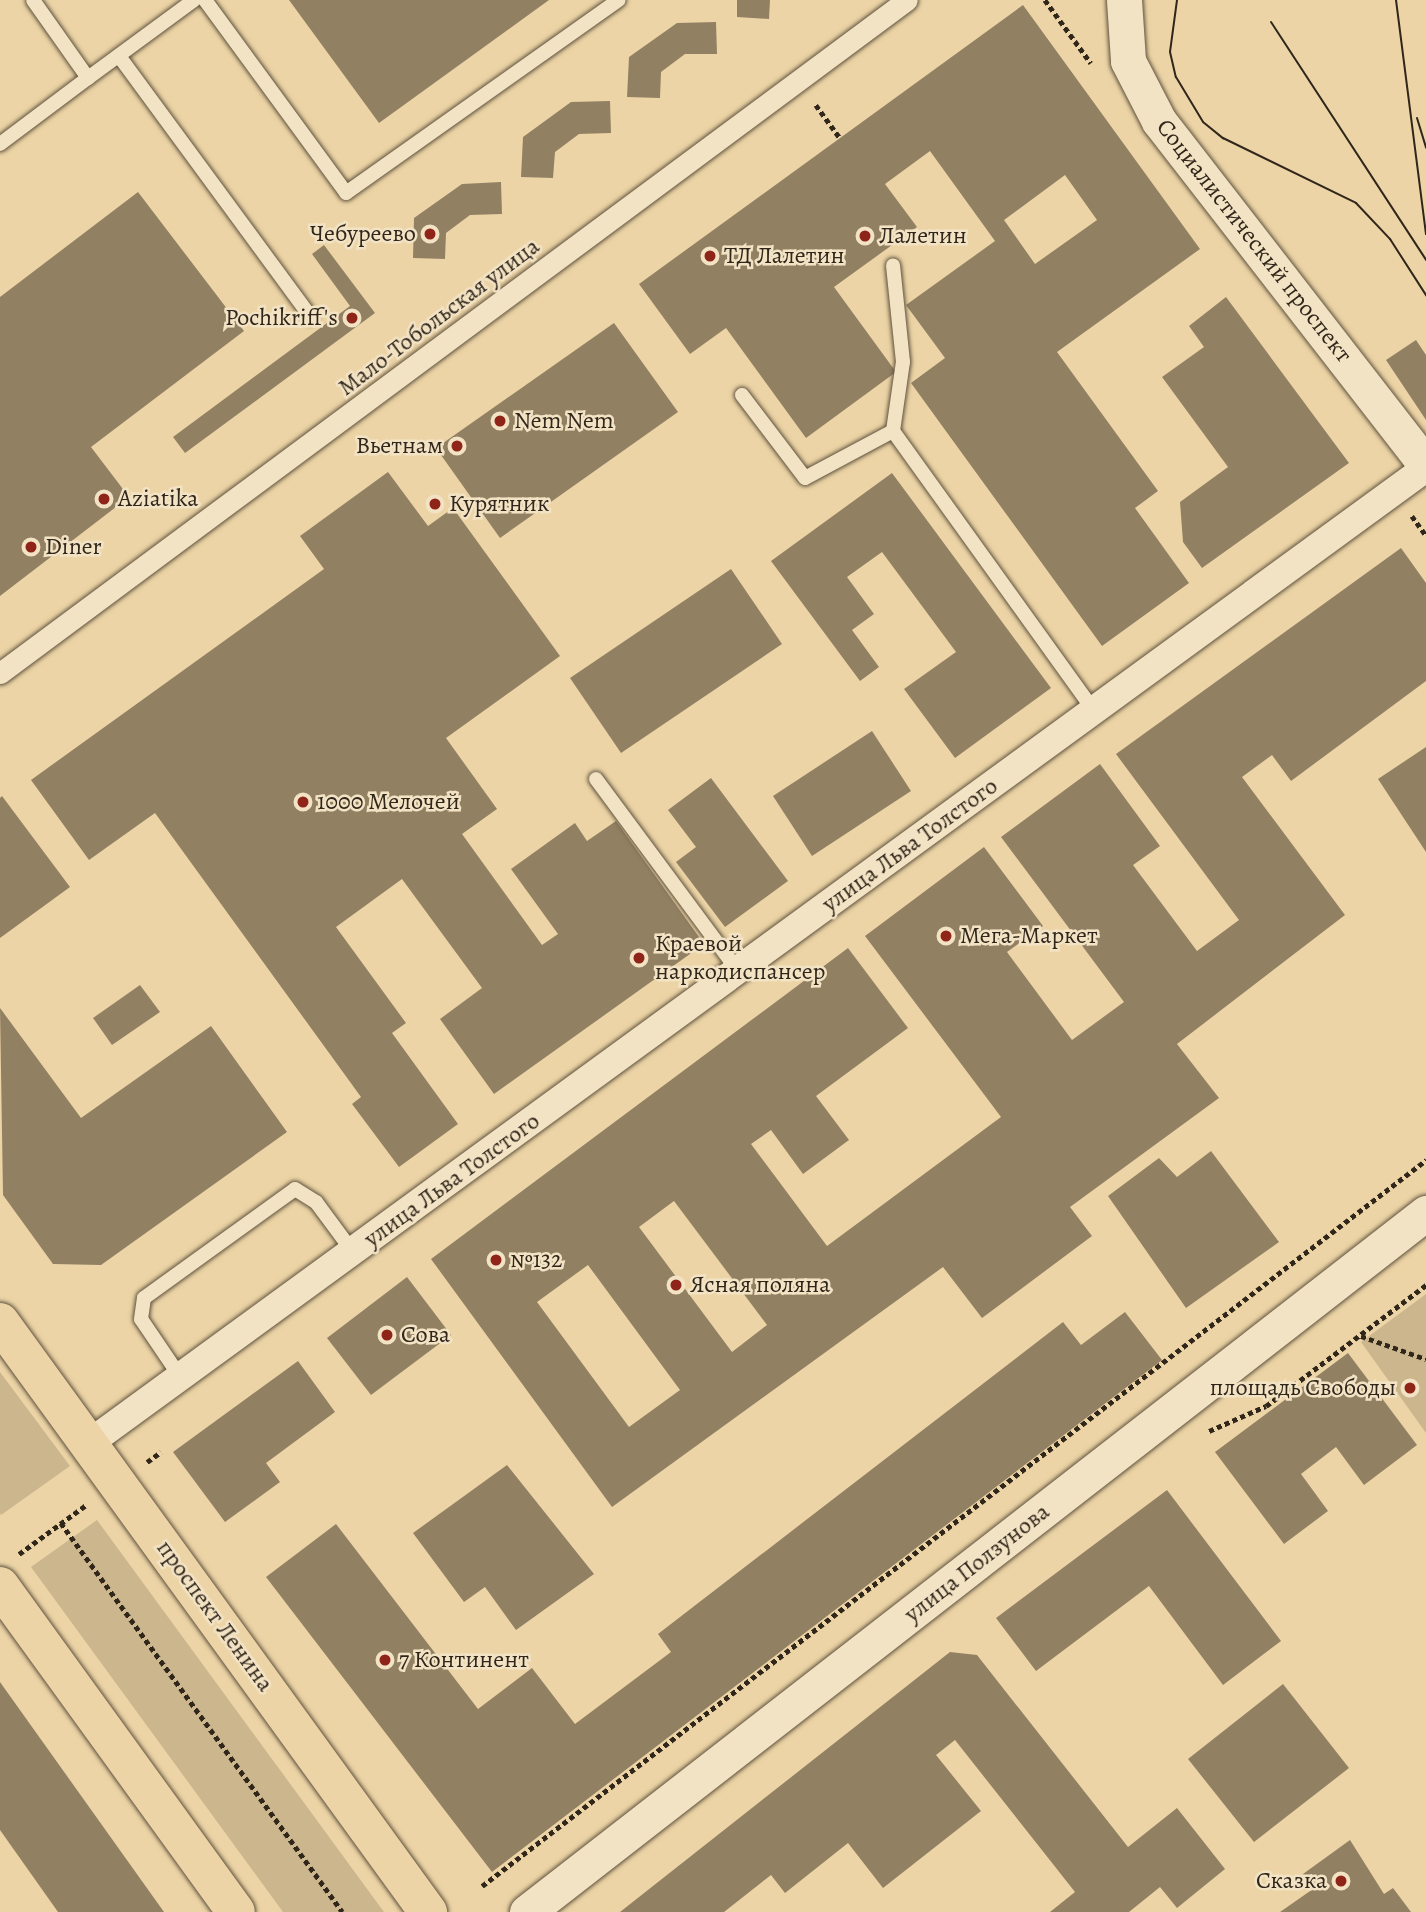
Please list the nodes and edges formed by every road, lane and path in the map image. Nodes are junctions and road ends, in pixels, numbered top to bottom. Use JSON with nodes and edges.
{"nodes":[{"id":1,"x":33,"y":0,"type":"edge"},
{"id":2,"x":194,"y":0,"type":"edge"},
{"id":3,"x":205,"y":0,"type":"edge"},
{"id":4,"x":619,"y":0,"type":"edge"},
{"id":5,"x":907,"y":0,"type":"edge"},
{"id":6,"x":1124,"y":0,"type":"edge"},
{"id":7,"x":119,"y":56,"type":"junction"},
{"id":8,"x":88,"y":78,"type":"junction"},
{"id":9,"x":799,"y":80,"type":"junction"},
{"id":10,"x":840,"y":138,"type":"dead end"},
{"id":11,"x":0,"y":144,"type":"edge"},
{"id":12,"x":894,"y":266,"type":"dead end"},
{"id":13,"x":311,"y":317,"type":"dead end"},
{"id":14,"x":742,"y":395,"type":"dead end"},
{"id":15,"x":892,"y":431,"type":"junction"},
{"id":16,"x":1426,"y":467,"type":"edge"},
{"id":17,"x":0,"y":673,"type":"edge"},
{"id":18,"x":1094,"y":711,"type":"junction"},
{"id":19,"x":596,"y":779,"type":"dead end"},
{"id":20,"x":738,"y":971,"type":"junction"},
{"id":21,"x":1426,"y":1160,"type":"edge"},
{"id":22,"x":1426,"y":1213,"type":"edge"},
{"id":23,"x":353,"y":1252,"type":"junction"},
{"id":24,"x":1426,"y":1285,"type":"edge"},
{"id":25,"x":0,"y":1322,"type":"edge"},
{"id":26,"x":1361,"y":1336,"type":"junction"},
{"id":27,"x":1426,"y":1359,"type":"edge"},
{"id":28,"x":181,"y":1378,"type":"junction"},
{"id":29,"x":1208,"y":1431,"type":"dead end"},
{"id":30,"x":88,"y":1444,"type":"junction"},
{"id":31,"x":92,"y":1501,"type":"dead end"},
{"id":32,"x":61,"y":1523,"type":"junction"},
{"id":33,"x":26,"y":1549,"type":"dead end"},
{"id":34,"x":0,"y":1586,"type":"edge"},
{"id":35,"x":482,"y":1886,"type":"dead end"},
{"id":36,"x":236,"y":1912,"type":"edge"},
{"id":37,"x":343,"y":1912,"type":"edge"},
{"id":38,"x":428,"y":1912,"type":"edge"},
{"id":39,"x":527,"y":1912,"type":"edge"}],
"edges":[{"from":1,"to":8,"type":"lane"},
{"from":2,"to":7,"type":"lane"},
{"from":3,"to":4,"type":"lane"},
{"from":5,"to":9,"type":"street","name":"Мало-Тобольская улица"},
{"from":6,"to":16,"type":"street","name":"Социалистический проспект"},
{"from":7,"to":8,"type":"lane"},
{"from":7,"to":13,"type":"lane"},
{"from":8,"to":11,"type":"lane"},
{"from":9,"to":10,"type":"path"},
{"from":9,"to":17,"type":"street","name":"Мало-Тобольская улица"},
{"from":12,"to":15,"type":"lane"},
{"from":14,"to":15,"type":"lane"},
{"from":15,"to":18,"type":"lane"},
{"from":16,"to":18,"type":"street","name":"улица Льва Толстого"},
{"from":18,"to":20,"type":"street","name":"улица Льва Толстого"},
{"from":19,"to":20,"type":"lane"},
{"from":20,"to":23,"type":"street","name":"улица Льва Толстого"},
{"from":21,"to":35,"type":"path"},
{"from":22,"to":39,"type":"street","name":"улица Ползунова"},
{"from":23,"to":28,"type":"street","name":"улица Льва Толстого"},
{"from":23,"to":28,"type":"lane"},
{"from":24,"to":26,"type":"path"},
{"from":25,"to":30,"type":"main road","name":"проспект Ленина"},
{"from":26,"to":27,"type":"path"},
{"from":26,"to":29,"type":"path"},
{"from":28,"to":30,"type":"street","name":"улица Льва Толстого"},
{"from":30,"to":38,"type":"main road","name":"проспект Ленина"},
{"from":31,"to":32,"type":"path"},
{"from":32,"to":33,"type":"path"},
{"from":32,"to":37,"type":"path"},
{"from":34,"to":36,"type":"main road"}]}
